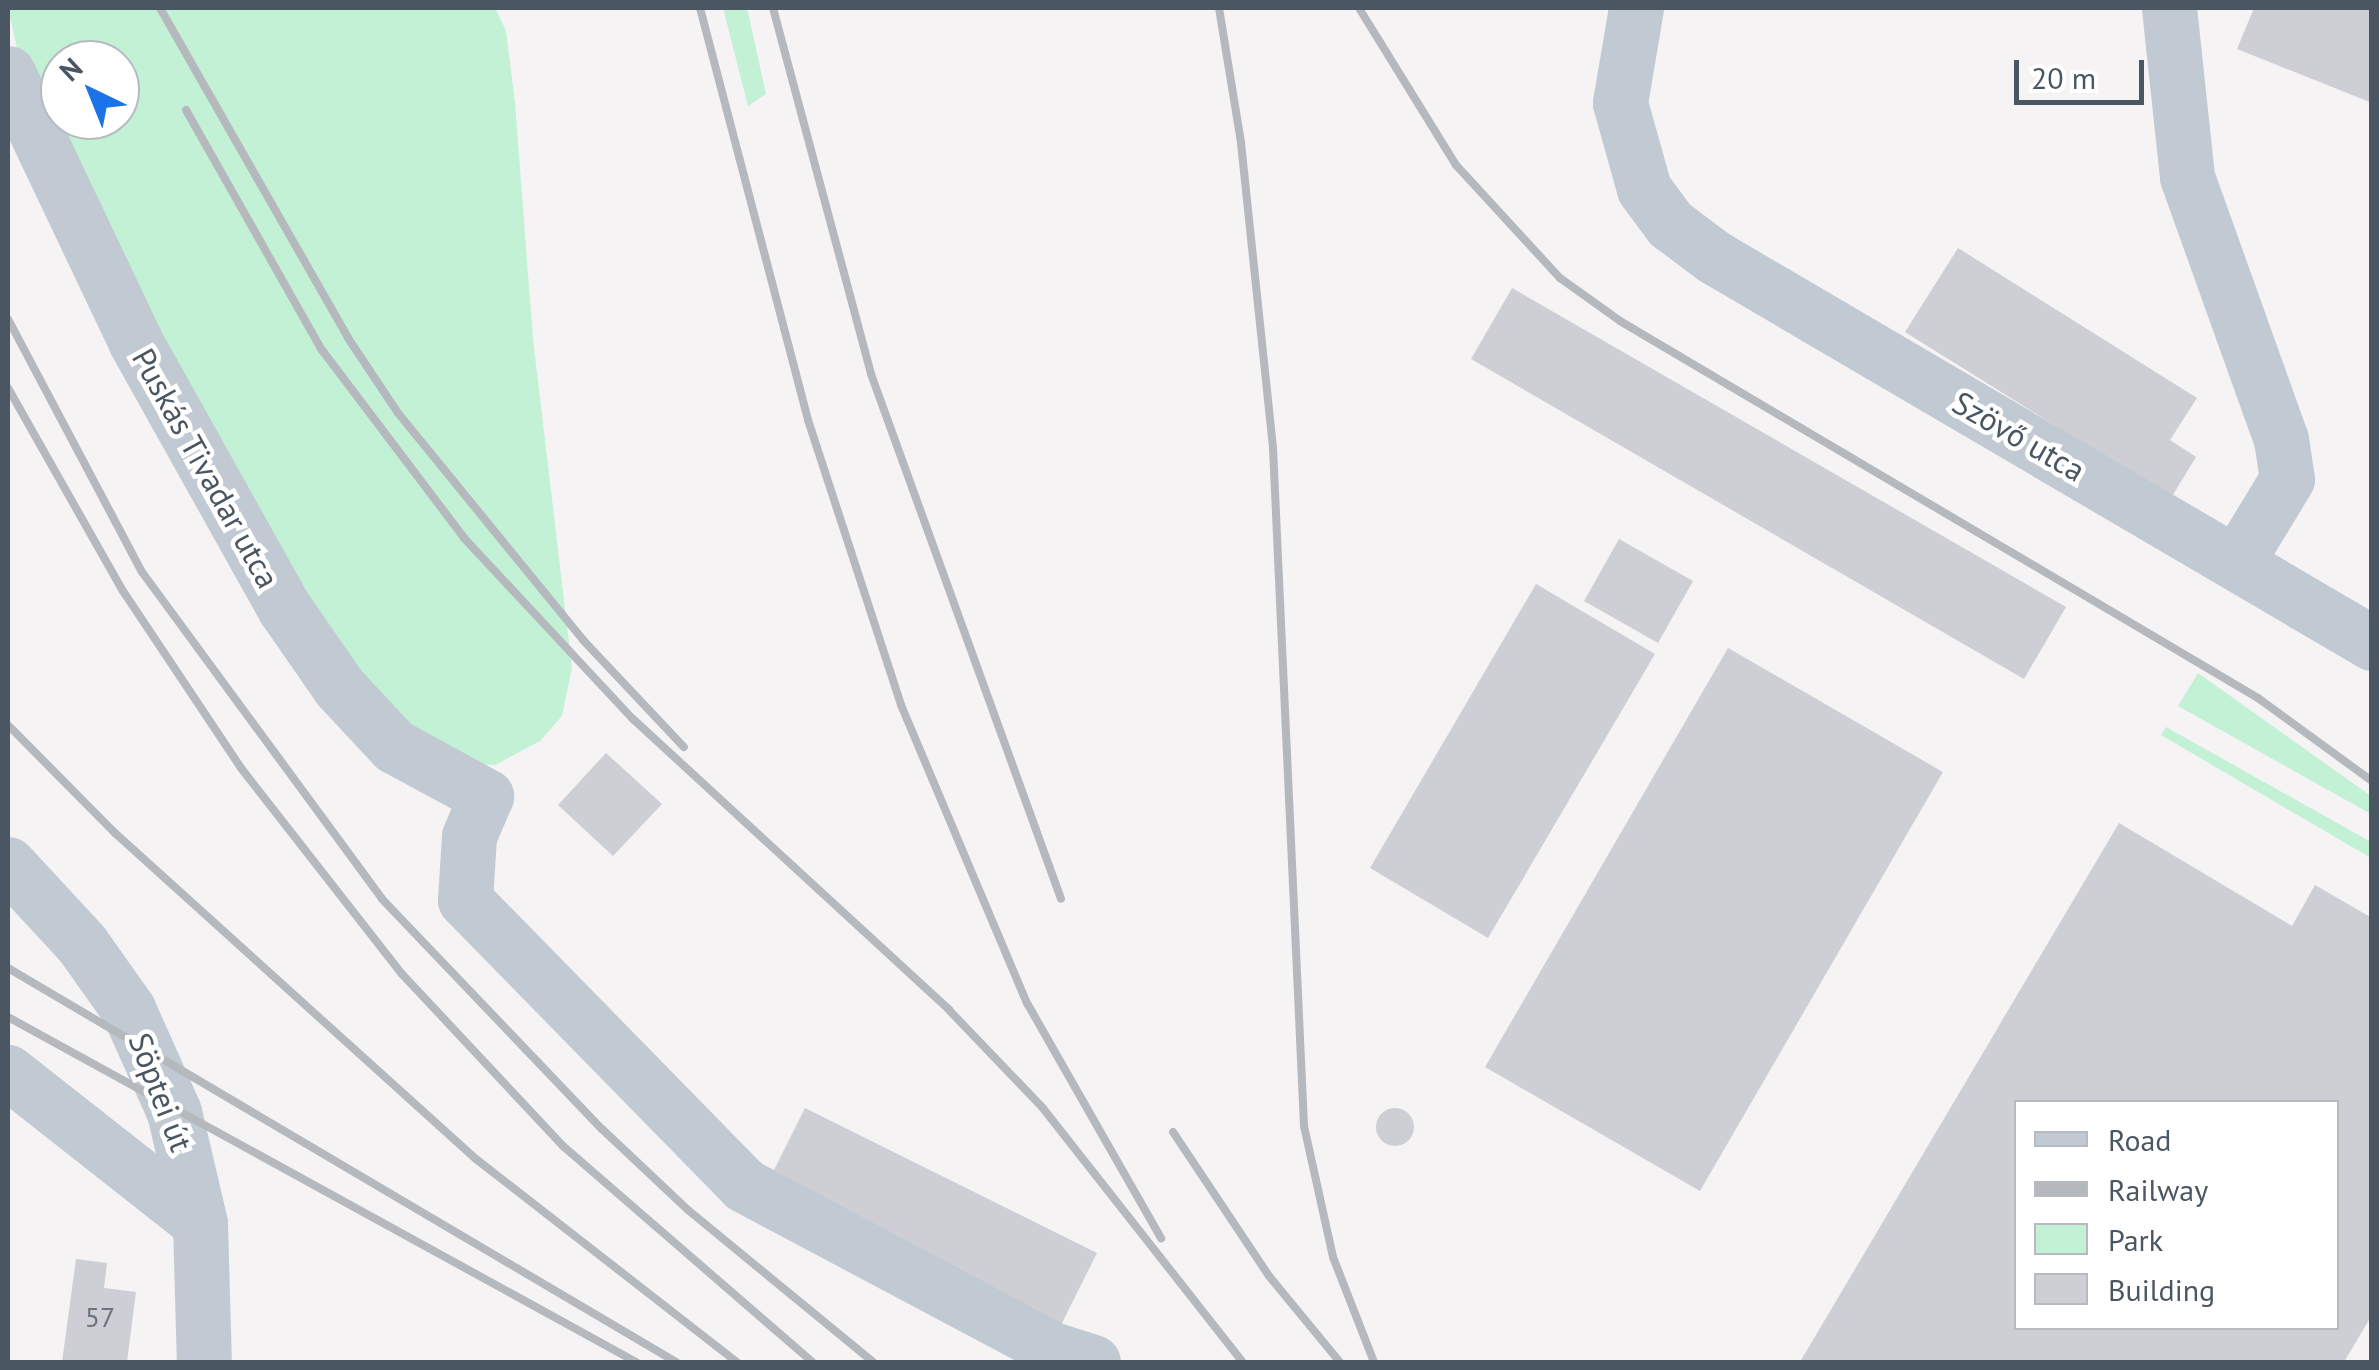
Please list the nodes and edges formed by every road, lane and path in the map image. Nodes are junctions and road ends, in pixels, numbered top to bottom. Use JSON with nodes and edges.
{"nodes":[{"id":1,"x":1636,"y":8,"type":"edge"},
{"id":2,"x":2170,"y":8,"type":"edge"},
{"id":3,"x":8,"y":73,"type":"edge"},
{"id":4,"x":2236,"y":563,"type":"junction"},
{"id":5,"x":2372,"y":644,"type":"edge"},
{"id":6,"x":8,"y":864,"type":"edge"},
{"id":7,"x":8,"y":1072,"type":"edge"},
{"id":8,"x":200,"y":1223,"type":"junction"},
{"id":9,"x":204,"y":1362,"type":"edge"},
{"id":10,"x":1092,"y":1362,"type":"edge"}],
"edges":[{"from":1,"to":4,"type":"street","name":"Szövő utca"},
{"from":2,"to":4,"type":"street"},
{"from":3,"to":10,"type":"street","name":"Puskás Tivadar utca"},
{"from":4,"to":5,"type":"street","name":"Szövő utca"},
{"from":6,"to":8,"type":"street","name":"Söptei út"},
{"from":7,"to":8,"type":"street"},
{"from":8,"to":9,"type":"street","name":"Söptei út"}]}
